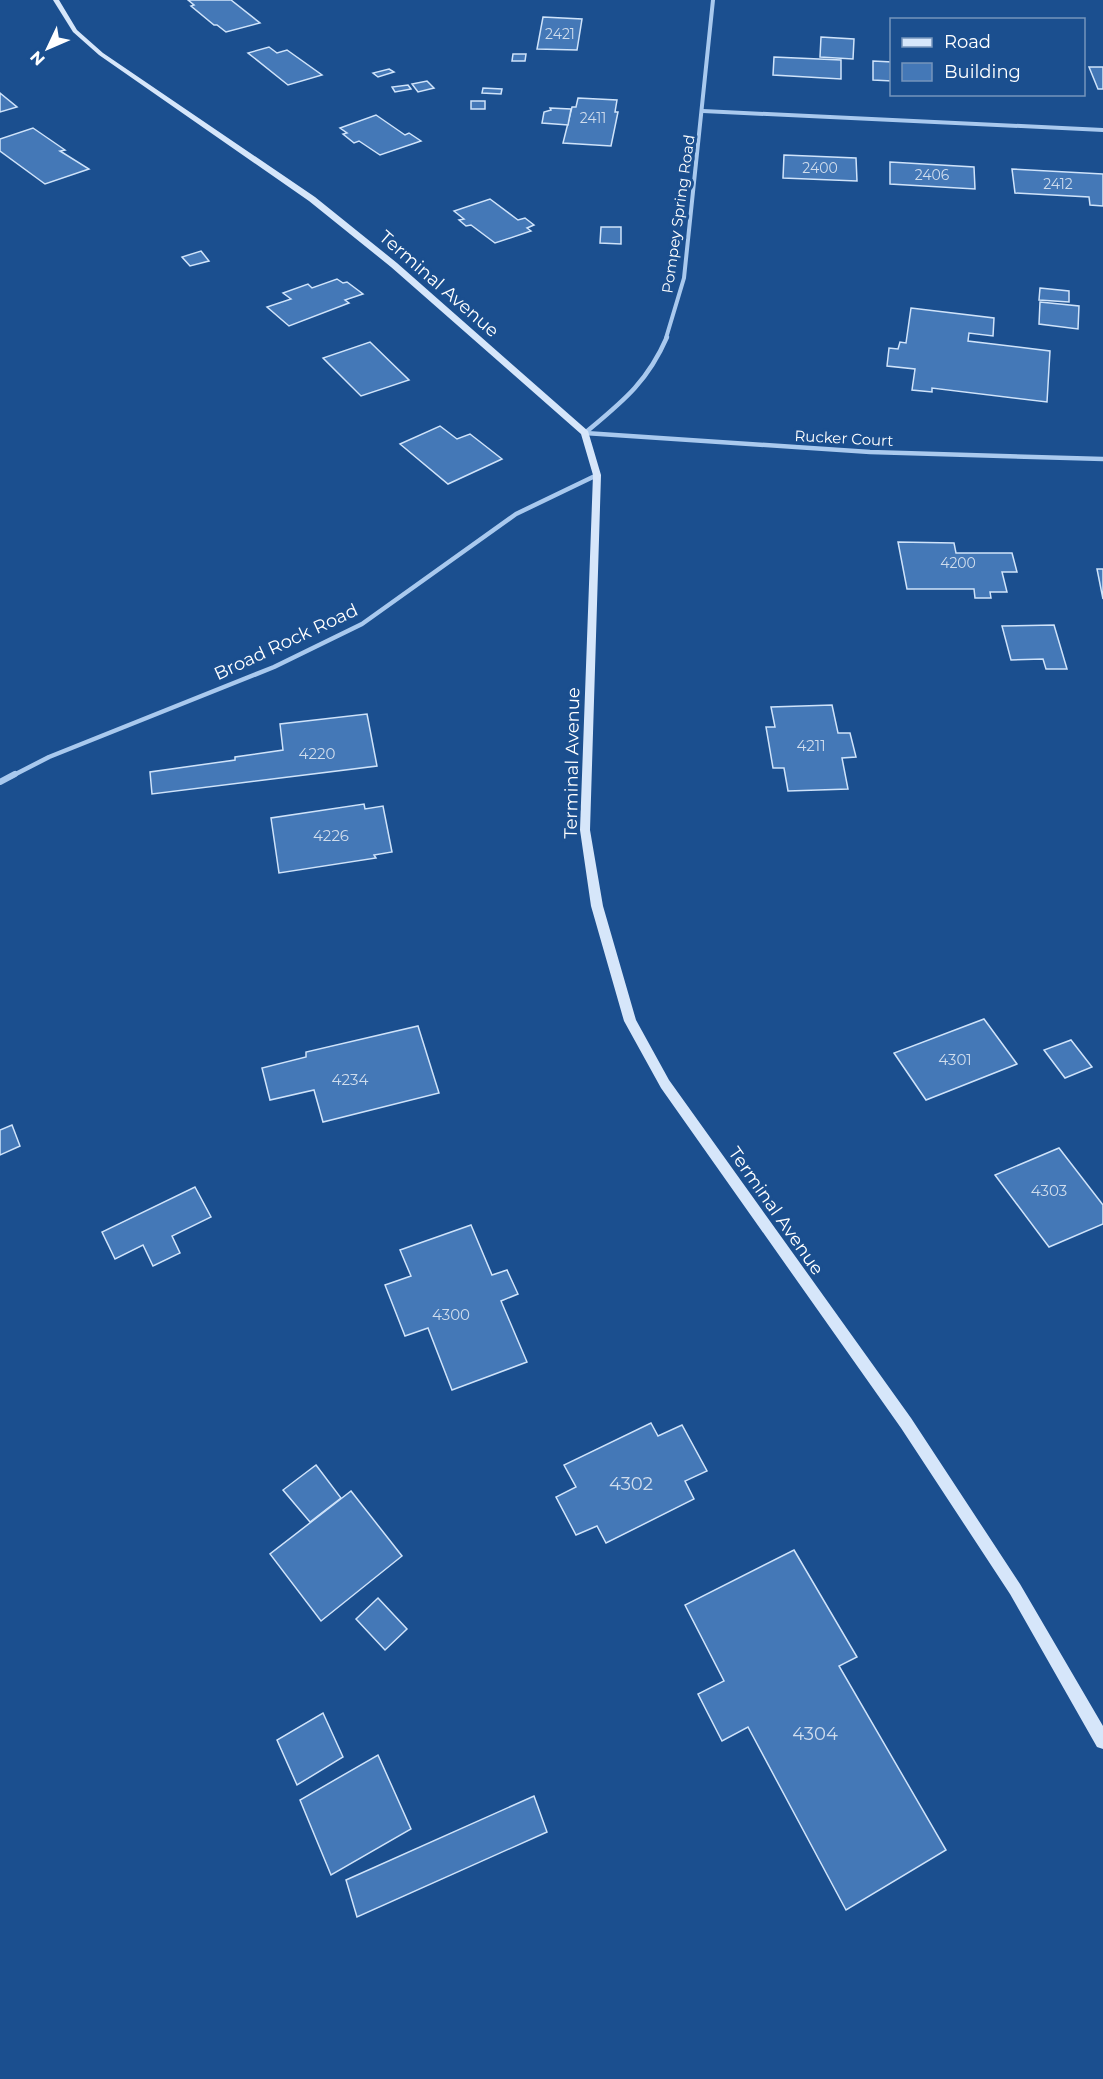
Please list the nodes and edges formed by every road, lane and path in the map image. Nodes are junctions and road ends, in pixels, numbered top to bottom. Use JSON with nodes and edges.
{"nodes":[{"id":1,"x":56,"y":0,"type":"edge"},
{"id":2,"x":713,"y":0,"type":"edge"},
{"id":3,"x":703,"y":111,"type":"junction"},
{"id":4,"x":1103,"y":130,"type":"edge"},
{"id":5,"x":585,"y":433,"type":"junction"},
{"id":6,"x":1103,"y":459,"type":"edge"},
{"id":7,"x":597,"y":476,"type":"junction"},
{"id":8,"x":0,"y":782,"type":"edge"},
{"id":9,"x":1103,"y":1741,"type":"edge"}],
"edges":[{"from":1,"to":5,"type":"street","name":"Terminal Avenue"},
{"from":2,"to":3,"type":"street","name":"Pompey Spring Road"},
{"from":3,"to":4,"type":"street"},
{"from":3,"to":5,"type":"street","name":"Pompey Spring Road"},
{"from":5,"to":6,"type":"street","name":"Rucker Court"},
{"from":5,"to":7,"type":"street","name":"Terminal Avenue"},
{"from":7,"to":8,"type":"street","name":"Broad Rock Road"},
{"from":7,"to":9,"type":"street","name":"Terminal Avenue"}]}
